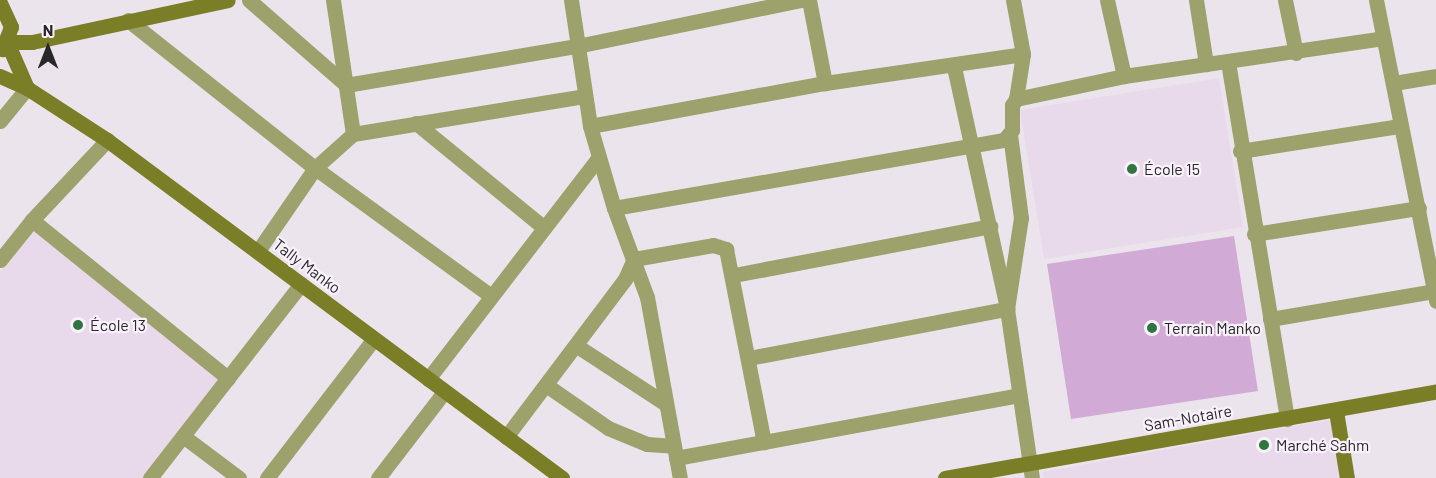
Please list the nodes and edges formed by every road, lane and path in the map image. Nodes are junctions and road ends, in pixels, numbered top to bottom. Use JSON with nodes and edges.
{"nodes":[{"id":1,"x":228,"y":0,"type":"edge"},
{"id":2,"x":249,"y":0,"type":"edge"},
{"id":3,"x":333,"y":0,"type":"edge"},
{"id":4,"x":571,"y":0,"type":"edge"},
{"id":5,"x":801,"y":0,"type":"edge"},
{"id":6,"x":809,"y":0,"type":"edge"},
{"id":7,"x":1013,"y":0,"type":"edge"},
{"id":8,"x":1107,"y":0,"type":"edge"},
{"id":9,"x":1196,"y":0,"type":"edge"},
{"id":10,"x":1286,"y":0,"type":"edge"},
{"id":11,"x":1376,"y":0,"type":"edge"},
{"id":12,"x":0,"y":3,"type":"edge"},
{"id":13,"x":128,"y":20,"type":"junction"},
{"id":14,"x":1383,"y":38,"type":"junction"},
{"id":15,"x":577,"y":46,"type":"junction"},
{"id":16,"x":3,"y":47,"type":"edge"},
{"id":17,"x":1296,"y":53,"type":"junction"},
{"id":18,"x":1023,"y":54,"type":"junction"},
{"id":19,"x":1228,"y":62,"type":"junction"},
{"id":20,"x":1206,"y":64,"type":"junction"},
{"id":21,"x":954,"y":67,"type":"junction"},
{"id":22,"x":0,"y":76,"type":"edge"},
{"id":23,"x":1124,"y":76,"type":"junction"},
{"id":24,"x":1436,"y":76,"type":"edge"},
{"id":25,"x":825,"y":83,"type":"junction"},
{"id":26,"x":1394,"y":83,"type":"junction"},
{"id":27,"x":346,"y":85,"type":"junction"},
{"id":28,"x":27,"y":88,"type":"junction"},
{"id":29,"x":584,"y":96,"type":"junction"},
{"id":30,"x":1016,"y":99,"type":"junction"},
{"id":31,"x":0,"y":121,"type":"edge"},
{"id":32,"x":416,"y":123,"type":"junction"},
{"id":33,"x":590,"y":126,"type":"junction"},
{"id":34,"x":1400,"y":126,"type":"junction"},
{"id":35,"x":353,"y":134,"type":"junction"},
{"id":36,"x":1010,"y":134,"type":"junction"},
{"id":37,"x":107,"y":140,"type":"junction"},
{"id":38,"x":972,"y":145,"type":"junction"},
{"id":39,"x":1240,"y":151,"type":"junction"},
{"id":40,"x":598,"y":158,"type":"junction"},
{"id":41,"x":315,"y":168,"type":"junction"},
{"id":42,"x":614,"y":208,"type":"junction"},
{"id":43,"x":1419,"y":208,"type":"junction"},
{"id":44,"x":32,"y":220,"type":"junction"},
{"id":45,"x":990,"y":226,"type":"junction"},
{"id":46,"x":543,"y":227,"type":"junction"},
{"id":47,"x":1254,"y":234,"type":"junction"},
{"id":48,"x":1430,"y":237,"type":"edge"},
{"id":49,"x":258,"y":251,"type":"junction"},
{"id":50,"x":634,"y":259,"type":"junction"},
{"id":51,"x":0,"y":260,"type":"edge"},
{"id":52,"x":734,"y":275,"type":"junction"},
{"id":53,"x":301,"y":284,"type":"junction"},
{"id":54,"x":490,"y":296,"type":"junction"},
{"id":55,"x":1435,"y":296,"type":"edge"},
{"id":56,"x":1007,"y":309,"type":"junction"},
{"id":57,"x":1270,"y":319,"type":"junction"},
{"id":58,"x":374,"y":340,"type":"junction"},
{"id":59,"x":577,"y":346,"type":"junction"},
{"id":60,"x":749,"y":358,"type":"junction"},
{"id":61,"x":228,"y":378,"type":"junction"},
{"id":62,"x":428,"y":379,"type":"junction"},
{"id":63,"x":546,"y":385,"type":"junction"},
{"id":64,"x":1436,"y":391,"type":"edge"},
{"id":65,"x":444,"y":392,"type":"junction"},
{"id":66,"x":1019,"y":395,"type":"junction"},
{"id":67,"x":666,"y":404,"type":"junction"},
{"id":68,"x":1336,"y":411,"type":"junction"},
{"id":69,"x":1287,"y":419,"type":"junction"},
{"id":70,"x":183,"y":436,"type":"junction"},
{"id":71,"x":506,"y":437,"type":"junction"},
{"id":72,"x":764,"y":442,"type":"junction"},
{"id":73,"x":675,"y":452,"type":"junction"},
{"id":74,"x":1031,"y":471,"type":"edge"},
{"id":75,"x":150,"y":478,"type":"edge"},
{"id":76,"x":239,"y":478,"type":"edge"},
{"id":77,"x":267,"y":478,"type":"edge"},
{"id":78,"x":378,"y":478,"type":"edge"},
{"id":79,"x":562,"y":478,"type":"edge"},
{"id":80,"x":680,"y":478,"type":"edge"},
{"id":81,"x":945,"y":478,"type":"edge"},
{"id":82,"x":1347,"y":478,"type":"edge"}],
"edges":[{"from":1,"to":13,"type":"street"},
{"from":2,"to":27,"type":"street"},
{"from":3,"to":27,"type":"street"},
{"from":4,"to":15,"type":"street"},
{"from":5,"to":15,"type":"street"},
{"from":6,"to":25,"type":"street"},
{"from":7,"to":18,"type":"street"},
{"from":8,"to":23,"type":"street"},
{"from":9,"to":20,"type":"street"},
{"from":10,"to":17,"type":"street"},
{"from":11,"to":14,"type":"street"},
{"from":12,"to":16,"type":"street"},
{"from":13,"to":16,"type":"street"},
{"from":13,"to":41,"type":"street"},
{"from":14,"to":17,"type":"street"},
{"from":14,"to":26,"type":"street"},
{"from":15,"to":27,"type":"street"},
{"from":15,"to":29,"type":"street"},
{"from":16,"to":28,"type":"street"},
{"from":17,"to":19,"type":"street"},
{"from":18,"to":21,"type":"street"},
{"from":18,"to":30,"type":"street"},
{"from":19,"to":20,"type":"street"},
{"from":19,"to":39,"type":"street"},
{"from":20,"to":23,"type":"street"},
{"from":21,"to":25,"type":"street"},
{"from":21,"to":38,"type":"street"},
{"from":22,"to":28,"type":"street","name":"Tally Manko"},
{"from":23,"to":30,"type":"street"},
{"from":24,"to":26,"type":"street"},
{"from":25,"to":33,"type":"street"},
{"from":26,"to":34,"type":"street"},
{"from":27,"to":35,"type":"street"},
{"from":28,"to":31,"type":"street"},
{"from":28,"to":37,"type":"street","name":"Tally Manko"},
{"from":29,"to":32,"type":"street"},
{"from":29,"to":33,"type":"street"},
{"from":30,"to":36,"type":"street"},
{"from":32,"to":35,"type":"street"},
{"from":32,"to":46,"type":"street"},
{"from":33,"to":40,"type":"street"},
{"from":34,"to":39,"type":"street"},
{"from":34,"to":43,"type":"street"},
{"from":35,"to":41,"type":"street"},
{"from":36,"to":38,"type":"street"},
{"from":36,"to":56,"type":"street"},
{"from":37,"to":44,"type":"street"},
{"from":37,"to":49,"type":"street","name":"Tally Manko"},
{"from":38,"to":42,"type":"street"},
{"from":38,"to":45,"type":"street"},
{"from":39,"to":47,"type":"street"},
{"from":40,"to":42,"type":"street"},
{"from":40,"to":46,"type":"street"},
{"from":41,"to":49,"type":"street"},
{"from":41,"to":54,"type":"street"},
{"from":42,"to":50,"type":"street"},
{"from":43,"to":47,"type":"street"},
{"from":43,"to":48,"type":"street"},
{"from":44,"to":51,"type":"street"},
{"from":44,"to":61,"type":"street"},
{"from":45,"to":52,"type":"street"},
{"from":45,"to":56,"type":"street"},
{"from":46,"to":54,"type":"street"},
{"from":47,"to":57,"type":"street"},
{"from":48,"to":55,"type":"street"},
{"from":49,"to":53,"type":"street","name":"Tally Manko"},
{"from":50,"to":52,"type":"street"},
{"from":50,"to":59,"type":"street"},
{"from":50,"to":67,"type":"street"},
{"from":52,"to":60,"type":"street"},
{"from":53,"to":58,"type":"street","name":"Tally Manko"},
{"from":53,"to":61,"type":"street"},
{"from":54,"to":62,"type":"street"},
{"from":55,"to":57,"type":"street"},
{"from":56,"to":60,"type":"street"},
{"from":56,"to":66,"type":"street"},
{"from":57,"to":69,"type":"street"},
{"from":58,"to":62,"type":"street","name":"Tally Manko"},
{"from":58,"to":77,"type":"street"},
{"from":59,"to":63,"type":"street"},
{"from":59,"to":67,"type":"street"},
{"from":60,"to":72,"type":"street"},
{"from":61,"to":70,"type":"street"},
{"from":62,"to":65,"type":"street","name":"Tally Manko"},
{"from":63,"to":71,"type":"street"},
{"from":63,"to":73,"type":"street"},
{"from":64,"to":68,"type":"street","name":"Sam-Notaire"},
{"from":65,"to":71,"type":"street","name":"Tally Manko"},
{"from":65,"to":78,"type":"street"},
{"from":66,"to":72,"type":"street"},
{"from":66,"to":74,"type":"street"},
{"from":67,"to":73,"type":"street"},
{"from":68,"to":69,"type":"street","name":"Sam-Notaire"},
{"from":68,"to":82,"type":"street"},
{"from":69,"to":74,"type":"street","name":"Sam-Notaire"},
{"from":70,"to":75,"type":"street"},
{"from":70,"to":76,"type":"street"},
{"from":71,"to":79,"type":"street","name":"Tally Manko"},
{"from":72,"to":73,"type":"street"},
{"from":73,"to":80,"type":"street"},
{"from":74,"to":81,"type":"street","name":"Sam-Notaire"}]}
